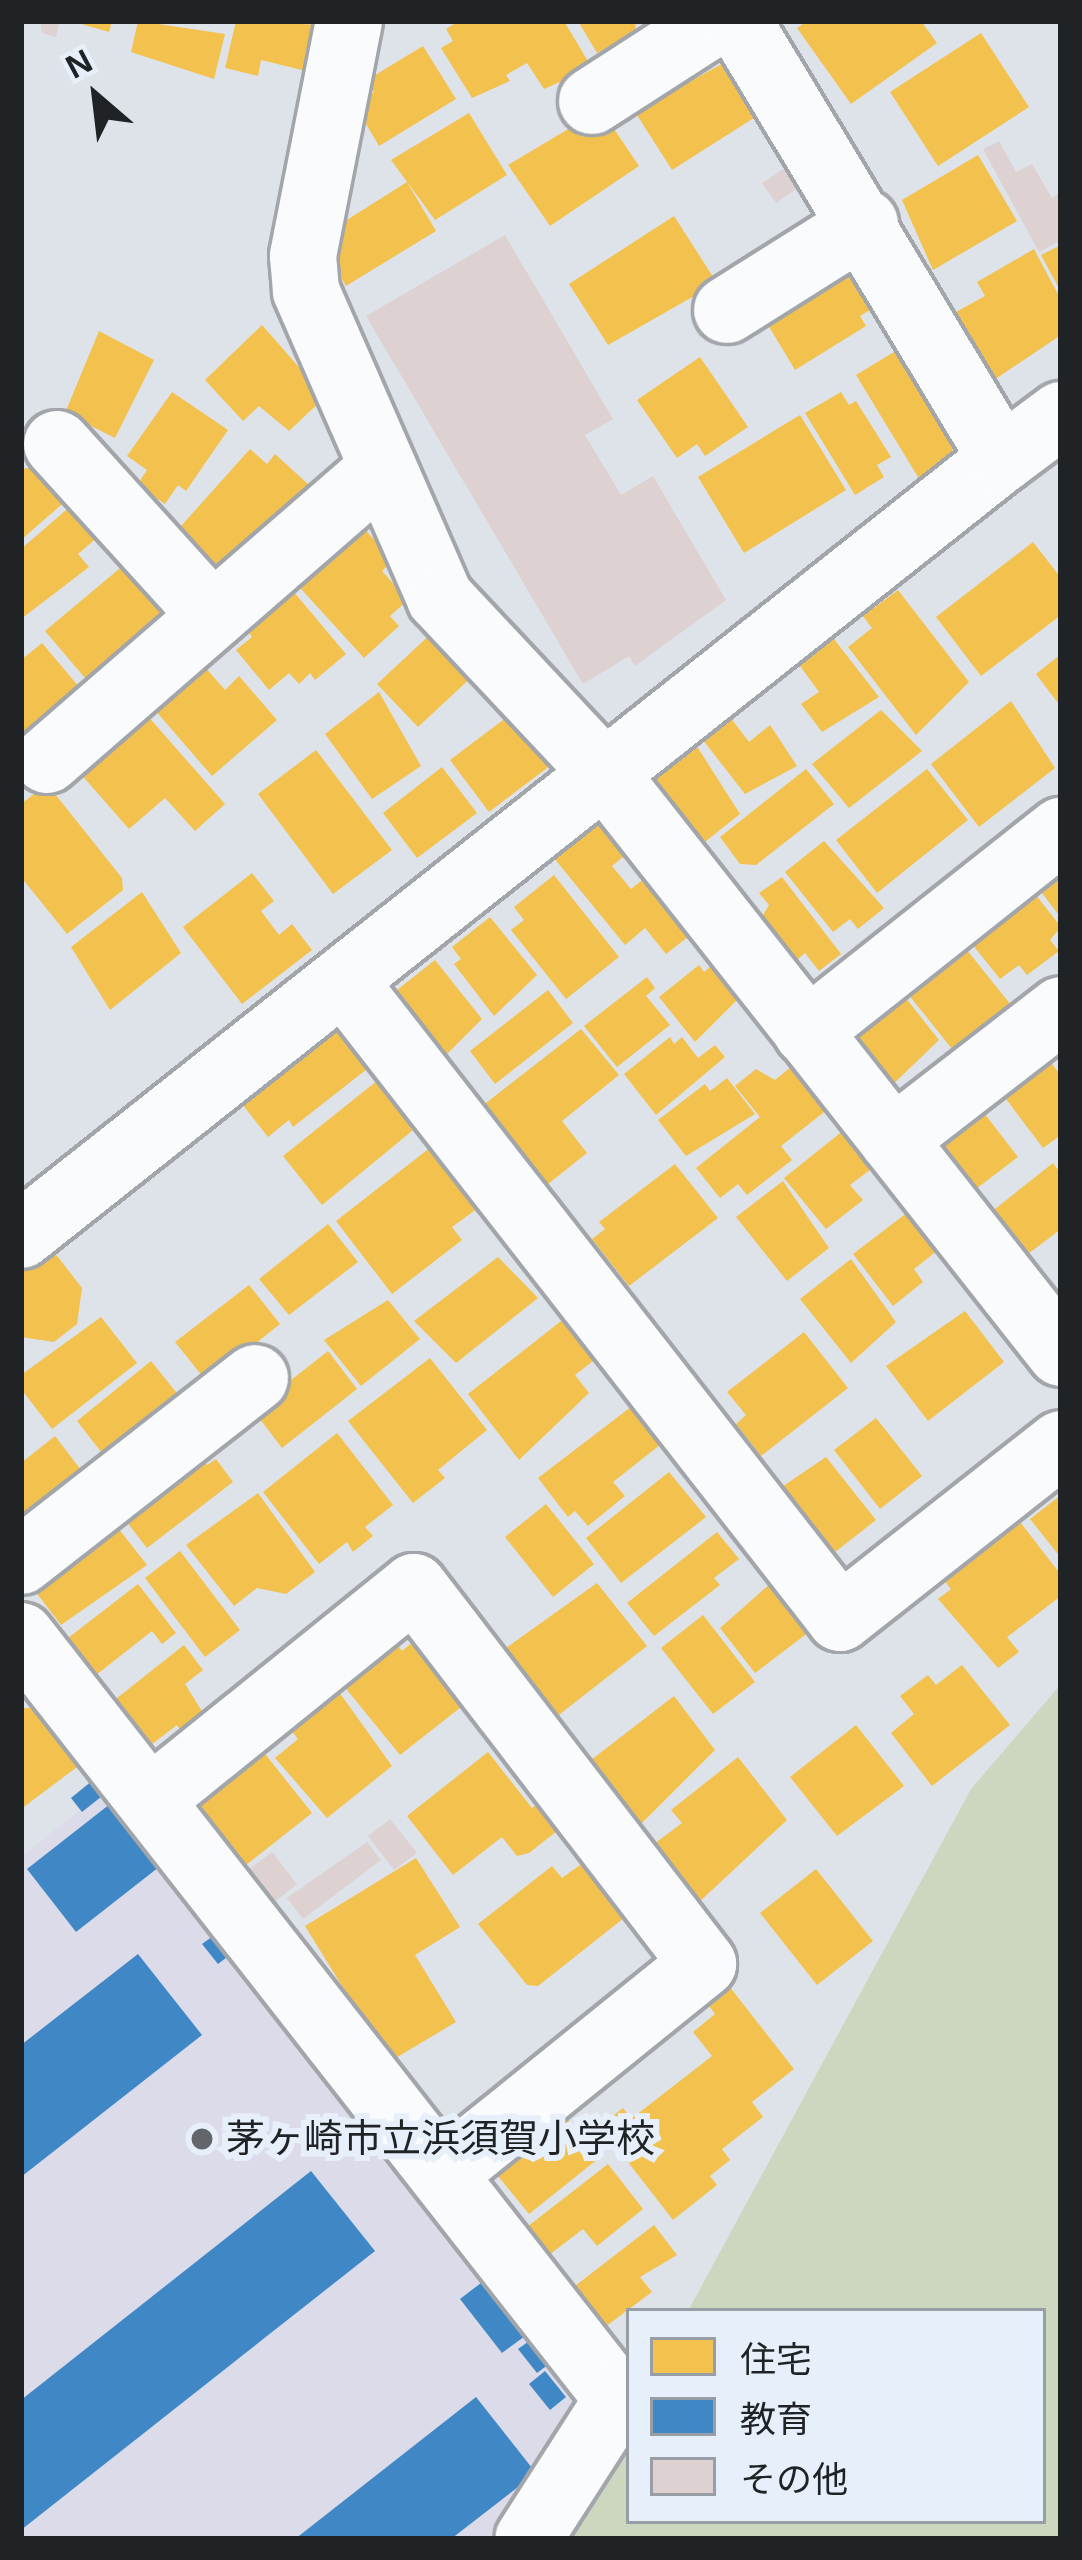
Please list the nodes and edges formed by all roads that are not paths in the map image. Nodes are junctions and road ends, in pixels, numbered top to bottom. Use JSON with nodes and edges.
{"nodes":[{"id":1,"x":349,"y":21,"type":"edge"},
{"id":2,"x":716,"y":21,"type":"edge"},
{"id":3,"x":738,"y":21,"type":"edge"},
{"id":4,"x":592,"y":101,"type":"dead end"},
{"id":5,"x":865,"y":223,"type":"junction"},
{"id":6,"x":728,"y":310,"type":"dead end"},
{"id":7,"x":1061,"y":415,"type":"edge"},
{"id":8,"x":56,"y":445,"type":"dead end"},
{"id":9,"x":1002,"y":459,"type":"junction"},
{"id":10,"x":379,"y":471,"type":"junction"},
{"id":11,"x":213,"y":616,"type":"junction"},
{"id":12,"x":47,"y":760,"type":"dead end"},
{"id":13,"x":604,"y":774,"type":"junction"},
{"id":14,"x":1061,"y":831,"type":"edge"},
{"id":15,"x":345,"y":983,"type":"junction"},
{"id":16,"x":1061,"y":1010,"type":"edge"},
{"id":17,"x":808,"y":1032,"type":"junction"},
{"id":18,"x":893,"y":1140,"type":"junction"},
{"id":19,"x":21,"y":1235,"type":"edge"},
{"id":20,"x":1061,"y":1353,"type":"edge"},
{"id":21,"x":255,"y":1378,"type":"dead end"},
{"id":22,"x":1061,"y":1444,"type":"edge"},
{"id":23,"x":21,"y":1561,"type":"edge"},
{"id":24,"x":31,"y":1668,"type":"edge"},
{"id":25,"x":150,"y":1800,"type":"junction"},
{"id":26,"x":442,"y":2174,"type":"junction"},
{"id":27,"x":528,"y":2539,"type":"edge"}],
"edges":[{"from":1,"to":10,"type":"street"},
{"from":2,"to":4,"type":"street"},
{"from":3,"to":5,"type":"street"},
{"from":5,"to":6,"type":"street"},
{"from":5,"to":9,"type":"street"},
{"from":7,"to":9,"type":"street"},
{"from":8,"to":11,"type":"street"},
{"from":9,"to":13,"type":"street"},
{"from":10,"to":11,"type":"street"},
{"from":10,"to":13,"type":"street"},
{"from":11,"to":12,"type":"street"},
{"from":13,"to":15,"type":"street"},
{"from":13,"to":17,"type":"street"},
{"from":14,"to":17,"type":"street"},
{"from":15,"to":19,"type":"street"},
{"from":15,"to":22,"type":"street"},
{"from":16,"to":18,"type":"street"},
{"from":17,"to":18,"type":"street"},
{"from":18,"to":20,"type":"street"},
{"from":21,"to":23,"type":"street"},
{"from":24,"to":25,"type":"street"},
{"from":25,"to":26,"type":"street"},
{"from":25,"to":26,"type":"street"},
{"from":26,"to":27,"type":"street"}]}
